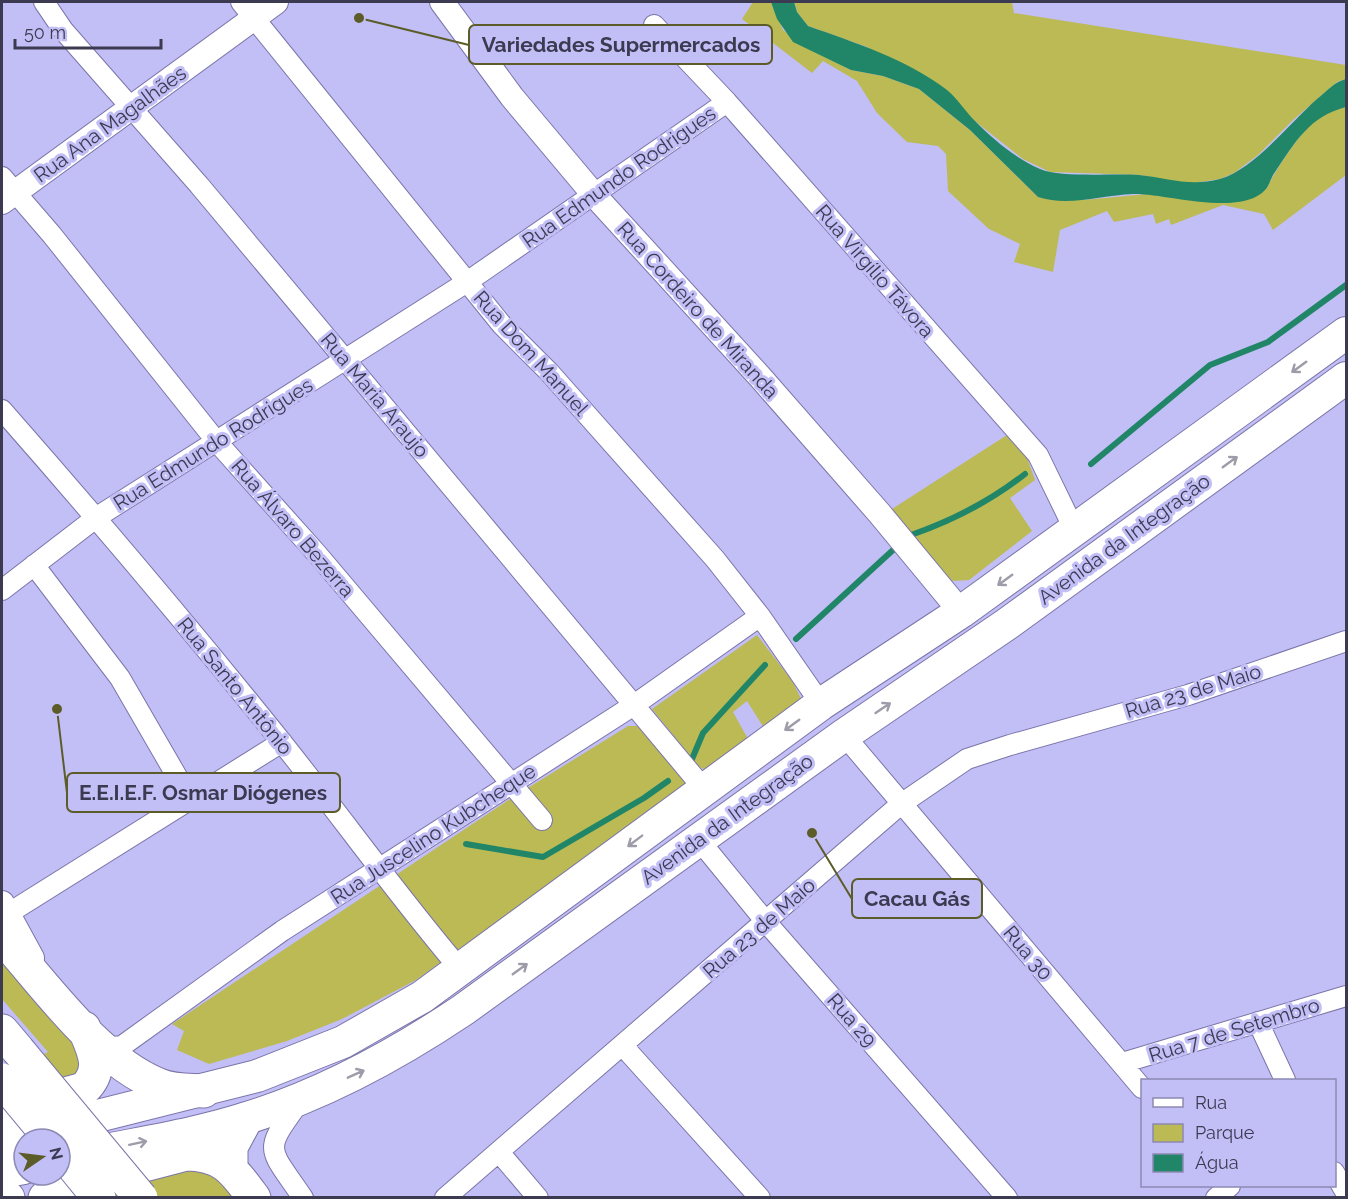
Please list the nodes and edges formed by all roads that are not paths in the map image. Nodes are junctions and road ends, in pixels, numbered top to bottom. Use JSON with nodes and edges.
{"nodes":[{"id":1,"x":44,"y":2,"type":"edge"},
{"id":2,"x":276,"y":2,"type":"edge"},
{"id":3,"x":442,"y":2,"type":"edge"},
{"id":4,"x":248,"y":10,"type":"edge"},
{"id":5,"x":654,"y":25,"type":"dead end"},
{"id":6,"x":727,"y":102,"type":"junction"},
{"id":7,"x":131,"y":108,"type":"junction"},
{"id":8,"x":6,"y":191,"type":"edge"},
{"id":9,"x":594,"y":196,"type":"junction"},
{"id":10,"x":467,"y":282,"type":"junction"},
{"id":11,"x":1347,"y":333,"type":"edge"},
{"id":12,"x":345,"y":359,"type":"junction"},
{"id":13,"x":1347,"y":378,"type":"edge"},
{"id":14,"x":2,"y":410,"type":"edge"},
{"id":15,"x":217,"y":442,"type":"junction"},
{"id":16,"x":1118,"y":499,"type":"junction"},
{"id":17,"x":97,"y":517,"type":"junction"},
{"id":18,"x":1138,"y":529,"type":"junction"},
{"id":19,"x":1075,"y":531,"type":"junction"},
{"id":20,"x":1038,"y":556,"type":"junction"},
{"id":21,"x":34,"y":565,"type":"junction"},
{"id":22,"x":1058,"y":588,"type":"junction"},
{"id":23,"x":2,"y":590,"type":"edge"},
{"id":24,"x":961,"y":612,"type":"junction"},
{"id":25,"x":760,"y":616,"type":"junction"},
{"id":26,"x":1347,"y":641,"type":"edge"},
{"id":27,"x":822,"y":704,"type":"junction"},
{"id":28,"x":634,"y":705,"type":"junction"},
{"id":29,"x":844,"y":735,"type":"junction"},
{"id":30,"x":282,"y":742,"type":"junction"},
{"id":31,"x":511,"y":783,"type":"junction"},
{"id":32,"x":704,"y":789,"type":"junction"},
{"id":33,"x":190,"y":799,"type":"junction"},
{"id":34,"x":901,"y":804,"type":"junction"},
{"id":35,"x":542,"y":820,"type":"dead end"},
{"id":36,"x":699,"y":840,"type":"junction"},
{"id":37,"x":379,"y":867,"type":"junction"},
{"id":38,"x":4,"y":918,"type":"edge"},
{"id":39,"x":766,"y":922,"type":"junction"},
{"id":40,"x":460,"y":969,"type":"junction"},
{"id":41,"x":1347,"y":996,"type":"edge"},
{"id":42,"x":1258,"y":1022,"type":"junction"},
{"id":43,"x":94,"y":1038,"type":"junction"},
{"id":44,"x":10,"y":1041,"type":"edge"},
{"id":45,"x":623,"y":1046,"type":"junction"},
{"id":46,"x":1122,"y":1063,"type":"junction"},
{"id":47,"x":1285,"y":1079,"type":"edge"},
{"id":48,"x":2,"y":1080,"type":"edge"},
{"id":49,"x":1141,"y":1086,"type":"edge"},
{"id":50,"x":204,"y":1091,"type":"junction"},
{"id":51,"x":302,"y":1098,"type":"junction"},
{"id":52,"x":2,"y":1111,"type":"edge"},
{"id":53,"x":246,"y":1119,"type":"junction"},
{"id":54,"x":41,"y":1127,"type":"edge"},
{"id":55,"x":2,"y":1140,"type":"edge"},
{"id":56,"x":499,"y":1152,"type":"junction"},
{"id":57,"x":72,"y":1157,"type":"edge"},
{"id":58,"x":72,"y":1164,"type":"edge"},
{"id":59,"x":231,"y":1166,"type":"junction"},
{"id":60,"x":1336,"y":1174,"type":"edge"},
{"id":61,"x":1347,"y":1193,"type":"edge"},
{"id":62,"x":2,"y":1194,"type":"edge"},
{"id":63,"x":8,"y":1197,"type":"edge"},
{"id":64,"x":45,"y":1197,"type":"edge"},
{"id":65,"x":99,"y":1197,"type":"edge"},
{"id":66,"x":141,"y":1197,"type":"edge"},
{"id":67,"x":254,"y":1197,"type":"edge"},
{"id":68,"x":303,"y":1197,"type":"edge"},
{"id":69,"x":445,"y":1197,"type":"edge"},
{"id":70,"x":538,"y":1197,"type":"edge"},
{"id":71,"x":760,"y":1197,"type":"edge"},
{"id":72,"x":1007,"y":1197,"type":"edge"}],
"edges":[{"from":1,"to":7,"type":"street","name":"Rua Maria Araujo"},
{"from":2,"to":4,"type":"street","name":"Rua Ana Magalhães"},
{"from":3,"to":9,"type":"street","name":"Rua Cordeiro de Miranda"},
{"from":4,"to":7,"type":"street","name":"Rua Ana Magalhães"},
{"from":4,"to":10,"type":"street","name":"Rua Dom Manuel"},
{"from":5,"to":6,"type":"street","name":"Rua Virgílio Távora"},
{"from":6,"to":9,"type":"street","name":"Rua Edmundo Rodrigues"},
{"from":6,"to":19,"type":"street","name":"Rua Virgílio Távora"},
{"from":7,"to":8,"type":"street","name":"Rua Ana Magalhães"},
{"from":7,"to":12,"type":"street","name":"Rua Maria Araujo"},
{"from":8,"to":15,"type":"street","name":"Rua Álvaro Bezerra"},
{"from":9,"to":10,"type":"street","name":"Rua Edmundo Rodrigues"},
{"from":9,"to":24,"type":"street","name":"Rua Cordeiro de Miranda"},
{"from":10,"to":12,"type":"street","name":"Rua Edmundo Rodrigues"},
{"from":10,"to":25,"type":"street","name":"Rua Dom Manuel"},
{"from":11,"to":16,"type":"main road","name":"Avenida da Integração","one_way":true},
{"from":12,"to":15,"type":"street","name":"Rua Edmundo Rodrigues"},
{"from":12,"to":28,"type":"street","name":"Rua Maria Araujo"},
{"from":18,"to":13,"type":"main road","name":"Avenida da Integração","one_way":true},
{"from":14,"to":17,"type":"street","name":"Rua Santo Antônio"},
{"from":15,"to":17,"type":"street","name":"Rua Edmundo Rodrigues"},
{"from":15,"to":31,"type":"street","name":"Rua Álvaro Bezerra"},
{"from":16,"to":18,"type":"main road"},
{"from":16,"to":19,"type":"main road","name":"Avenida da Integração"},
{"from":17,"to":21,"type":"street","name":"Rua Edmundo Rodrigues"},
{"from":17,"to":30,"type":"street","name":"Rua Santo Antônio"},
{"from":18,"to":22,"type":"main road","name":"Avenida da Integração"},
{"from":19,"to":20,"type":"main road","name":"Avenida da Integração"},
{"from":20,"to":22,"type":"main road"},
{"from":20,"to":24,"type":"main road","name":"Avenida da Integração","one_way":true},
{"from":21,"to":23,"type":"street","name":"Rua Edmundo Rodrigues"},
{"from":21,"to":33,"type":"street"},
{"from":29,"to":22,"type":"main road","name":"Avenida da Integração","one_way":true},
{"from":24,"to":27,"type":"main road","name":"Avenida da Integração"},
{"from":25,"to":27,"type":"street","name":"Rua Dom Manuel"},
{"from":25,"to":28,"type":"street","name":"Rua Juscelino Kubcheque"},
{"from":26,"to":34,"type":"street","name":"Rua 23 de Maio"},
{"from":27,"to":32,"type":"main road","name":"Avenida da Integração","one_way":true},
{"from":28,"to":31,"type":"street","name":"Rua Juscelino Kubcheque"},
{"from":28,"to":32,"type":"street","name":"Rua Maria Araujo"},
{"from":29,"to":34,"type":"street","name":"Rua 30"},
{"from":29,"to":36,"type":"main road","name":"Avenida da Integração"},
{"from":30,"to":33,"type":"street"},
{"from":30,"to":37,"type":"street","name":"Rua Santo Antônio"},
{"from":31,"to":35,"type":"street","name":"Rua Álvaro Bezerra"},
{"from":31,"to":37,"type":"street","name":"Rua Juscelino Kubcheque"},
{"from":32,"to":40,"type":"main road","name":"Avenida da Integração","one_way":true},
{"from":33,"to":38,"type":"street"},
{"from":34,"to":39,"type":"street","name":"Rua 23 de Maio"},
{"from":34,"to":46,"type":"street","name":"Rua 30"},
{"from":36,"to":39,"type":"street","name":"Rua 29"},
{"from":51,"to":36,"type":"main road","name":"Avenida da Integração","one_way":true},
{"from":37,"to":40,"type":"street","name":"Rua Santo Antônio"},
{"from":37,"to":43,"type":"street","name":"Rua Juscelino Kubcheque"},
{"from":38,"to":43,"type":"highway"},
{"from":39,"to":45,"type":"street","name":"Rua 23 de Maio"},
{"from":39,"to":72,"type":"street","name":"Rua 29"},
{"from":40,"to":50,"type":"main road","name":"Avenida da Integração"},
{"from":41,"to":42,"type":"street","name":"Rua 7 de Setembro"},
{"from":42,"to":46,"type":"street","name":"Rua 7 de Setembro"},
{"from":42,"to":47,"type":"street"},
{"from":43,"to":50,"type":"highway"},
{"from":43,"to":52,"type":"highway"},
{"from":44,"to":66,"type":"highway","bridge":true},
{"from":45,"to":56,"type":"street","name":"Rua 23 de Maio"},
{"from":45,"to":71,"type":"street"},
{"from":46,"to":49,"type":"street","name":"Rua 30"},
{"from":48,"to":54,"type":"highway","bridge":true},
{"from":50,"to":55,"type":"main road","name":"Avenida da Integração"},
{"from":51,"to":53,"type":"main road","name":"Avenida da Integração"},
{"from":51,"to":68,"type":"street"},
{"from":57,"to":53,"type":"main road","name":"Avenida da Integração","one_way":true},
{"from":53,"to":59,"type":"highway"},
{"from":56,"to":69,"type":"street","name":"Rua 23 de Maio"},
{"from":56,"to":70,"type":"street"},
{"from":58,"to":65,"type":"highway","bridge":true},
{"from":59,"to":64,"type":"highway"},
{"from":59,"to":67,"type":"highway"},
{"from":60,"to":61,"type":"street"},
{"from":62,"to":63,"type":"highway"}]}
